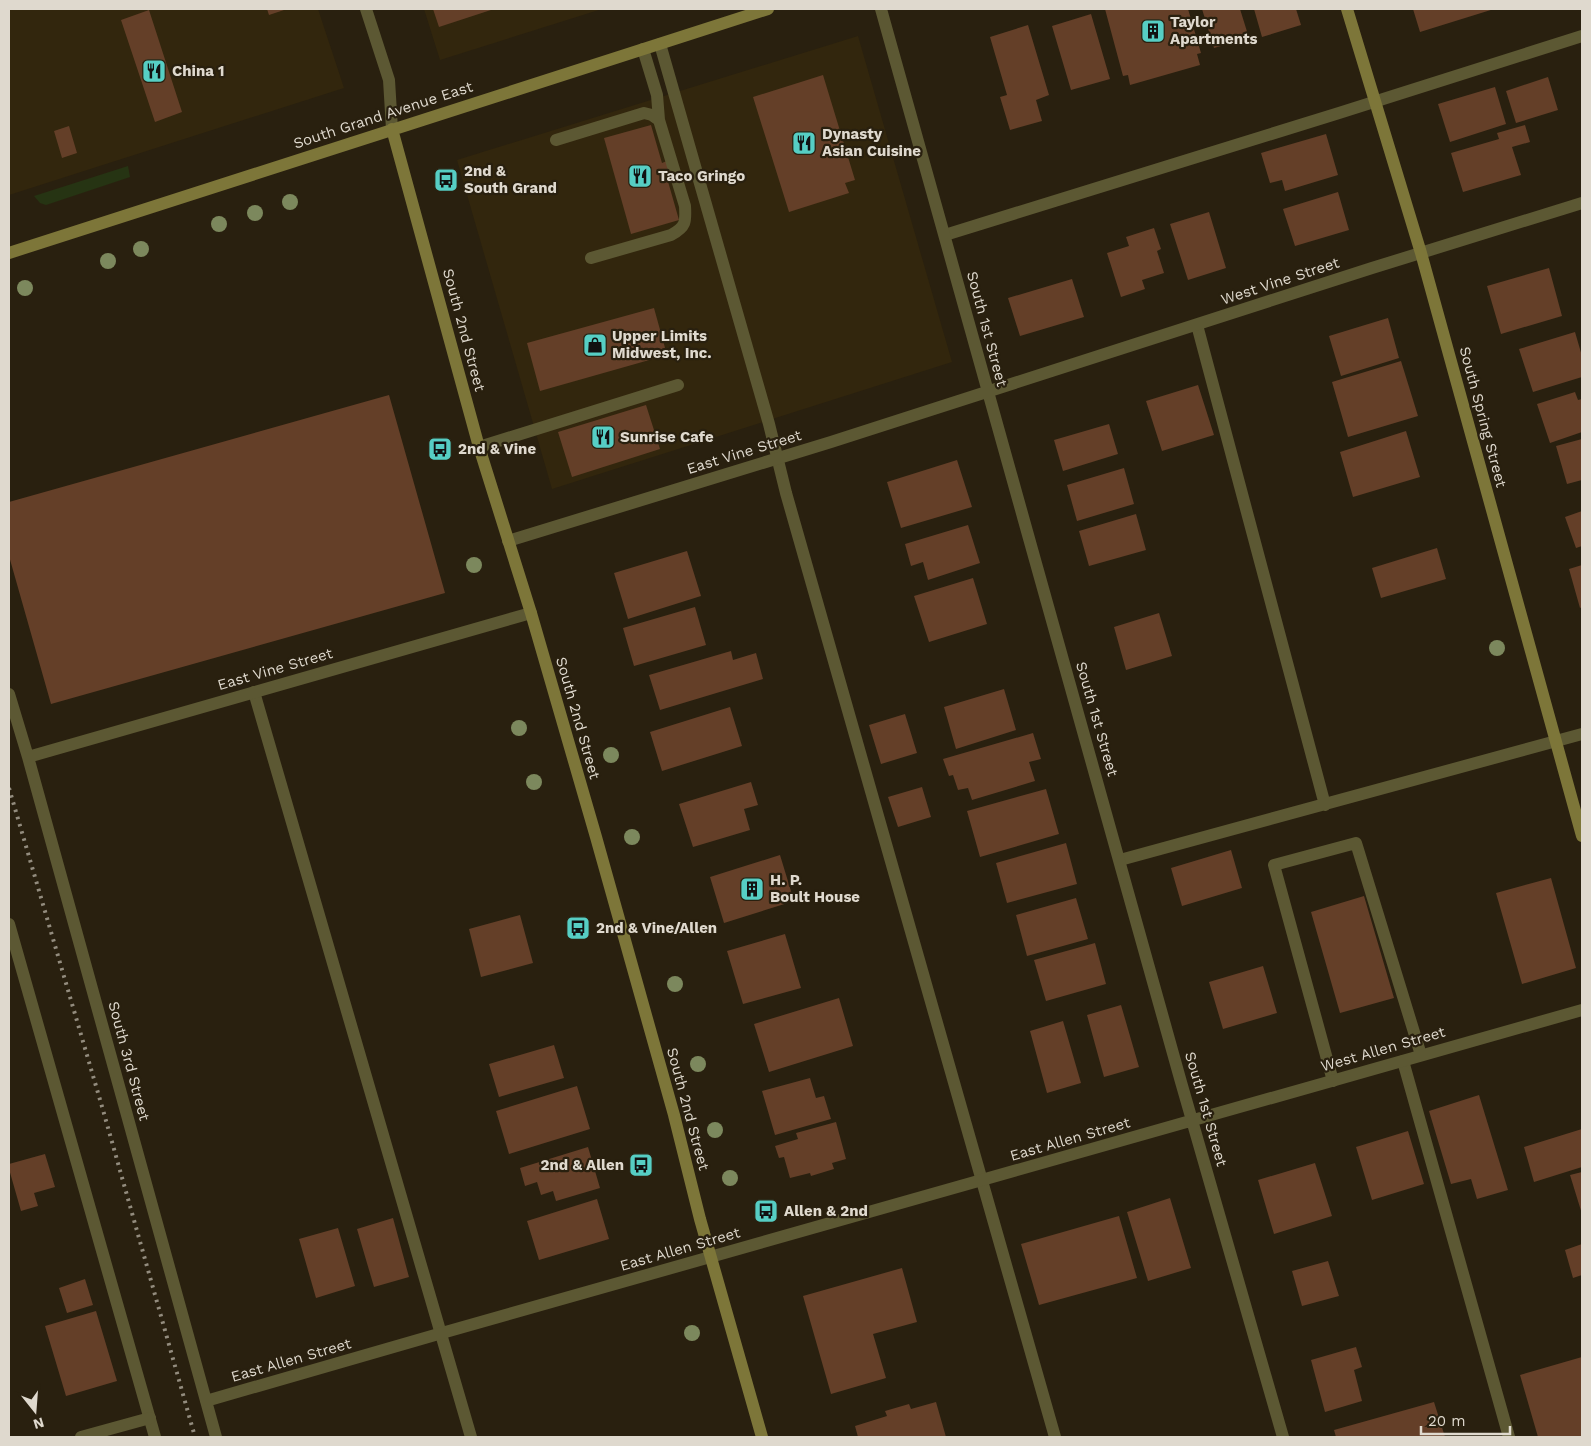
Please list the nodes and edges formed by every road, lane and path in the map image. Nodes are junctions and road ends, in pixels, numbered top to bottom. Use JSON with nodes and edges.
{"nodes":[{"id":1,"x":366,"y":9,"type":"edge"},
{"id":2,"x":768,"y":9,"type":"edge"},
{"id":3,"x":881,"y":9,"type":"edge"},
{"id":4,"x":1347,"y":9,"type":"edge"},
{"id":5,"x":1582,"y":36,"type":"edge"},
{"id":6,"x":660,"y":44,"type":"junction"},
{"id":7,"x":643,"y":49,"type":"junction"},
{"id":8,"x":1375,"y":101,"type":"junction"},
{"id":9,"x":659,"y":120,"type":"junction"},
{"id":10,"x":392,"y":129,"type":"junction"},
{"id":11,"x":556,"y":140,"type":"dead end"},
{"id":12,"x":1582,"y":203,"type":"edge"},
{"id":13,"x":945,"y":235,"type":"junction"},
{"id":14,"x":9,"y":253,"type":"edge"},
{"id":15,"x":1421,"y":253,"type":"junction"},
{"id":16,"x":590,"y":258,"type":"dead end"},
{"id":17,"x":1197,"y":325,"type":"junction"},
{"id":18,"x":678,"y":385,"type":"dead end"},
{"id":19,"x":988,"y":392,"type":"junction"},
{"id":20,"x":479,"y":447,"type":"junction"},
{"id":21,"x":777,"y":458,"type":"junction"},
{"id":22,"x":508,"y":541,"type":"junction"},
{"id":23,"x":531,"y":613,"type":"junction"},
{"id":24,"x":254,"y":692,"type":"junction"},
{"id":25,"x":9,"y":694,"type":"edge"},
{"id":26,"x":1582,"y":734,"type":"edge"},
{"id":27,"x":1556,"y":742,"type":"junction"},
{"id":28,"x":28,"y":757,"type":"junction"},
{"id":29,"x":1325,"y":805,"type":"junction"},
{"id":30,"x":1582,"y":836,"type":"edge"},
{"id":31,"x":1120,"y":860,"type":"junction"},
{"id":32,"x":9,"y":924,"type":"edge"},
{"id":33,"x":1582,"y":1010,"type":"edge"},
{"id":34,"x":1421,"y":1055,"type":"junction"},
{"id":35,"x":1403,"y":1061,"type":"junction"},
{"id":36,"x":1333,"y":1081,"type":"junction"},
{"id":37,"x":1192,"y":1121,"type":"junction"},
{"id":38,"x":982,"y":1181,"type":"junction"},
{"id":39,"x":711,"y":1257,"type":"junction"},
{"id":40,"x":442,"y":1333,"type":"junction"},
{"id":41,"x":206,"y":1401,"type":"junction"},
{"id":42,"x":150,"y":1418,"type":"junction"},
{"id":43,"x":81,"y":1437,"type":"edge"},
{"id":44,"x":155,"y":1437,"type":"edge"},
{"id":45,"x":216,"y":1437,"type":"edge"},
{"id":46,"x":471,"y":1437,"type":"edge"},
{"id":47,"x":762,"y":1437,"type":"edge"},
{"id":48,"x":1055,"y":1437,"type":"edge"},
{"id":49,"x":1283,"y":1437,"type":"edge"},
{"id":50,"x":1508,"y":1437,"type":"edge"}],
"edges":[{"from":1,"to":10,"type":"street","name":"South 2nd Street"},
{"from":2,"to":6,"type":"main road","name":"South Grand Avenue East"},
{"from":3,"to":13,"type":"street","name":"South 1st Street"},
{"from":4,"to":8,"type":"main road","name":"South Spring Street"},
{"from":5,"to":8,"type":"street"},
{"from":6,"to":7,"type":"main road","name":"South Grand Avenue East"},
{"from":6,"to":21,"type":"street"},
{"from":7,"to":9,"type":"street"},
{"from":7,"to":10,"type":"main road","name":"South Grand Avenue East"},
{"from":8,"to":13,"type":"street"},
{"from":8,"to":15,"type":"main road","name":"South Spring Street"},
{"from":9,"to":11,"type":"street"},
{"from":9,"to":16,"type":"street"},
{"from":10,"to":14,"type":"main road","name":"South Grand Avenue East"},
{"from":10,"to":20,"type":"main road","name":"South 2nd Street"},
{"from":12,"to":15,"type":"street","name":"West Vine Street"},
{"from":13,"to":19,"type":"street","name":"South 1st Street"},
{"from":15,"to":17,"type":"street","name":"West Vine Street"},
{"from":15,"to":27,"type":"main road","name":"South Spring Street"},
{"from":17,"to":19,"type":"street","name":"West Vine Street"},
{"from":17,"to":29,"type":"street"},
{"from":18,"to":20,"type":"street"},
{"from":19,"to":21,"type":"street","name":"East Vine Street"},
{"from":19,"to":31,"type":"street","name":"South 1st Street"},
{"from":20,"to":22,"type":"main road","name":"South 2nd Street"},
{"from":21,"to":22,"type":"street","name":"East Vine Street"},
{"from":21,"to":38,"type":"street"},
{"from":22,"to":23,"type":"main road","name":"South 2nd Street"},
{"from":23,"to":24,"type":"street","name":"East Vine Street"},
{"from":23,"to":39,"type":"main road","name":"South 2nd Street"},
{"from":24,"to":28,"type":"street","name":"East Vine Street"},
{"from":24,"to":40,"type":"street"},
{"from":25,"to":28,"type":"street","name":"South 3rd Street"},
{"from":26,"to":27,"type":"street"},
{"from":27,"to":29,"type":"street"},
{"from":27,"to":30,"type":"main road","name":"South Spring Street"},
{"from":28,"to":41,"type":"street","name":"South 3rd Street"},
{"from":29,"to":31,"type":"street"},
{"from":31,"to":37,"type":"street","name":"South 1st Street"},
{"from":32,"to":42,"type":"street"},
{"from":33,"to":34,"type":"street","name":"West Allen Street"},
{"from":34,"to":35,"type":"street","name":"West Allen Street"},
{"from":34,"to":36,"type":"street"},
{"from":35,"to":36,"type":"street","name":"West Allen Street"},
{"from":35,"to":50,"type":"street"},
{"from":36,"to":37,"type":"street","name":"West Allen Street"},
{"from":37,"to":38,"type":"street","name":"East Allen Street"},
{"from":37,"to":49,"type":"street","name":"South 1st Street"},
{"from":38,"to":39,"type":"street","name":"East Allen Street"},
{"from":38,"to":48,"type":"street"},
{"from":39,"to":40,"type":"street","name":"East Allen Street"},
{"from":39,"to":47,"type":"main road","name":"South 2nd Street"},
{"from":40,"to":41,"type":"street","name":"East Allen Street"},
{"from":40,"to":46,"type":"street"},
{"from":41,"to":45,"type":"street","name":"South 3rd Street"},
{"from":42,"to":43,"type":"street"},
{"from":42,"to":44,"type":"street"}]}
